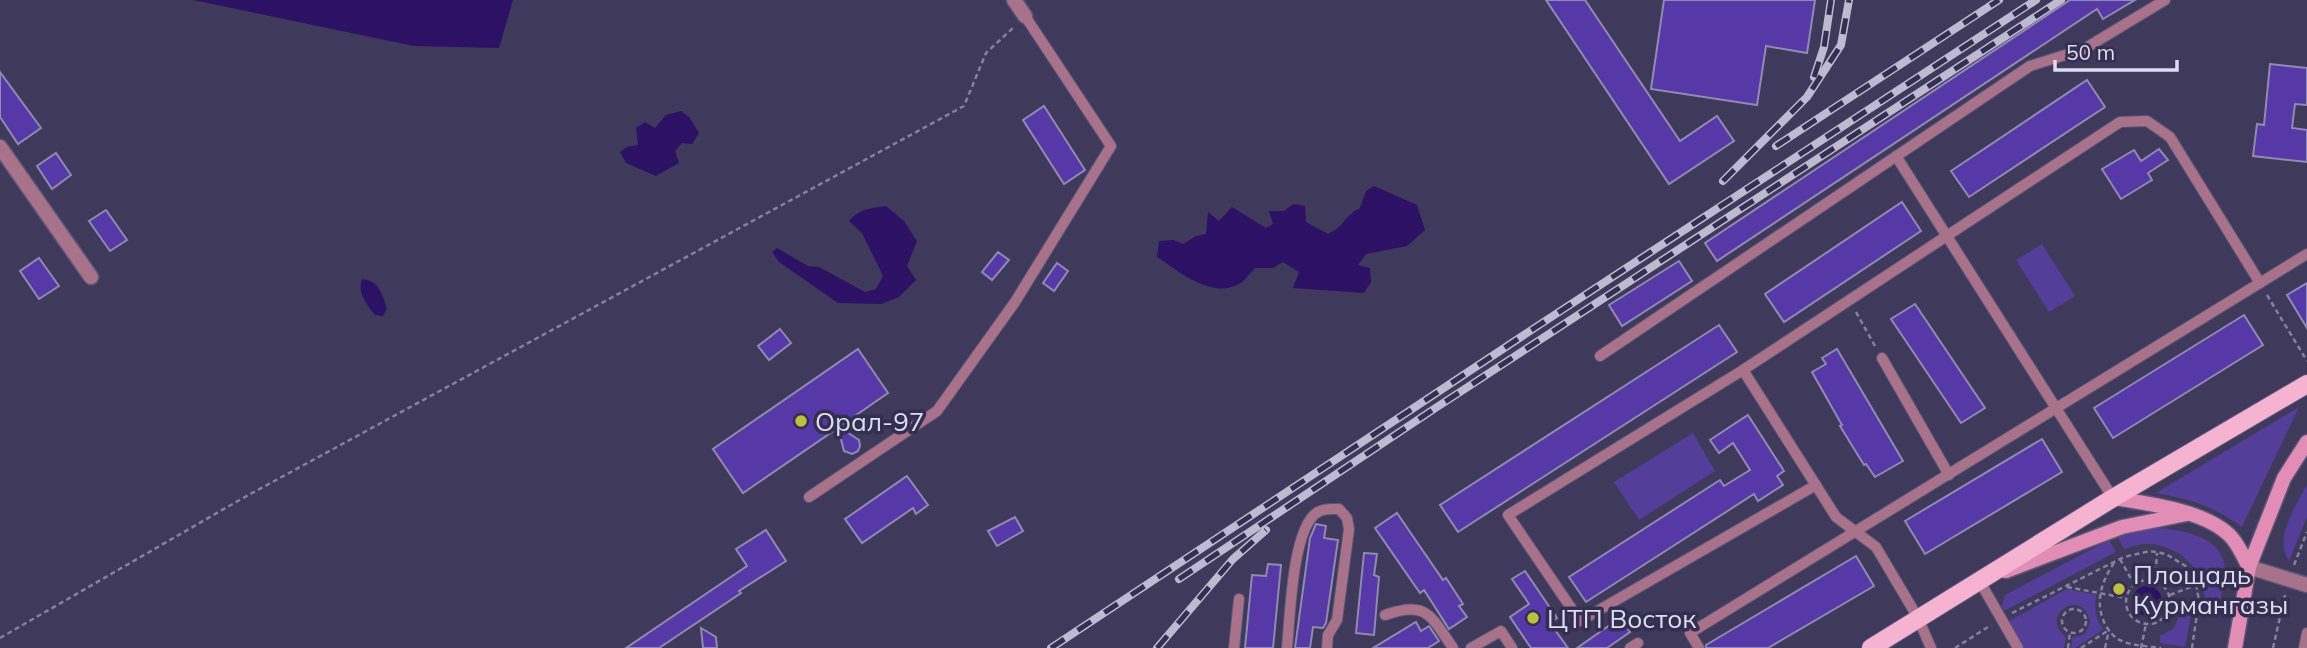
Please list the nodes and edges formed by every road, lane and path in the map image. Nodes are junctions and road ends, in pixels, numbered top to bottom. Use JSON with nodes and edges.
{"nodes":[{"id":1,"x":1014,"y":0,"type":"edge"},
{"id":2,"x":2165,"y":0,"type":"edge"},
{"id":3,"x":1025,"y":16,"type":"junction"},
{"id":4,"x":0,"y":147,"type":"edge"},
{"id":5,"x":1896,"y":156,"type":"junction"},
{"id":6,"x":1947,"y":235,"type":"junction"},
{"id":7,"x":2307,"y":254,"type":"edge"},
{"id":8,"x":91,"y":277,"type":"dead end"},
{"id":9,"x":2260,"y":283,"type":"junction"},
{"id":10,"x":1850,"y":300,"type":"junction"},
{"id":11,"x":1600,"y":356,"type":"dead end"},
{"id":12,"x":1882,"y":358,"type":"joint"},
{"id":13,"x":2307,"y":361,"type":"edge"},
{"id":14,"x":1743,"y":370,"type":"junction"},
{"id":15,"x":2307,"y":384,"type":"edge"},
{"id":16,"x":2056,"y":408,"type":"junction"},
{"id":17,"x":2307,"y":442,"type":"edge"},
{"id":18,"x":1949,"y":475,"type":"junction"},
{"id":19,"x":1816,"y":485,"type":"junction"},
{"id":20,"x":809,"y":497,"type":"dead end"},
{"id":21,"x":2113,"y":498,"type":"junction"},
{"id":22,"x":2188,"y":514,"type":"junction"},
{"id":23,"x":1856,"y":533,"type":"junction"},
{"id":24,"x":2157,"y":552,"type":"junction"},
{"id":25,"x":2120,"y":559,"type":"junction"},
{"id":26,"x":2114,"y":562,"type":"junction"},
{"id":27,"x":2249,"y":567,"type":"junction"},
{"id":28,"x":1979,"y":580,"type":"junction"},
{"id":29,"x":2155,"y":581,"type":"junction"},
{"id":30,"x":2134,"y":584,"type":"junction"},
{"id":31,"x":2196,"y":585,"type":"junction"},
{"id":32,"x":2065,"y":586,"type":"junction"},
{"id":33,"x":2307,"y":586,"type":"edge"},
{"id":34,"x":2100,"y":593,"type":"junction"},
{"id":35,"x":2169,"y":595,"type":"junction"},
{"id":36,"x":2126,"y":598,"type":"junction"},
{"id":37,"x":1239,"y":599,"type":"dead end"},
{"id":38,"x":2168,"y":610,"type":"junction"},
{"id":39,"x":2197,"y":613,"type":"junction"},
{"id":40,"x":1385,"y":615,"type":"dead end"},
{"id":41,"x":1918,"y":618,"type":"junction"},
{"id":42,"x":2002,"y":618,"type":"junction"},
{"id":43,"x":2146,"y":624,"type":"junction"},
{"id":44,"x":2109,"y":630,"type":"junction"},
{"id":45,"x":2070,"y":632,"type":"junction"},
{"id":46,"x":2307,"y":634,"type":"edge"},
{"id":47,"x":0,"y":639,"type":"edge"},
{"id":48,"x":2142,"y":647,"type":"edge"},
{"id":49,"x":1234,"y":648,"type":"edge"},
{"id":50,"x":1287,"y":648,"type":"edge"},
{"id":51,"x":1327,"y":648,"type":"edge"},
{"id":52,"x":1453,"y":648,"type":"edge"},
{"id":53,"x":1471,"y":648,"type":"edge"},
{"id":54,"x":1512,"y":648,"type":"edge"},
{"id":55,"x":1699,"y":648,"type":"edge"},
{"id":56,"x":1871,"y":648,"type":"edge"},
{"id":57,"x":1931,"y":648,"type":"edge"},
{"id":58,"x":1955,"y":648,"type":"edge"},
{"id":59,"x":2018,"y":648,"type":"edge"},
{"id":60,"x":2068,"y":648,"type":"edge"},
{"id":61,"x":2081,"y":648,"type":"edge"},
{"id":62,"x":2105,"y":648,"type":"edge"},
{"id":63,"x":2161,"y":648,"type":"edge"},
{"id":64,"x":2192,"y":648,"type":"edge"},
{"id":65,"x":2235,"y":648,"type":"edge"},
{"id":66,"x":2304,"y":648,"type":"edge"}],
"edges":[{"from":1,"to":3,"type":"street"},
{"from":2,"to":5,"type":"lane"},
{"from":3,"to":20,"type":"lane"},
{"from":3,"to":47,"type":"path"},
{"from":4,"to":8,"type":"street"},
{"from":5,"to":6,"type":"lane"},
{"from":5,"to":11,"type":"lane"},
{"from":6,"to":9,"type":"lane"},
{"from":6,"to":10,"type":"lane"},
{"from":6,"to":16,"type":"lane"},
{"from":7,"to":9,"type":"lane"},
{"from":9,"to":13,"type":"path"},
{"from":9,"to":16,"type":"lane"},
{"from":10,"to":12,"type":"path"},
{"from":10,"to":14,"type":"lane"},
{"from":12,"to":18,"type":"lane"},
{"from":14,"to":19,"type":"lane"},
{"from":14,"to":19,"type":"lane"},
{"from":15,"to":21,"type":"main road"},
{"from":16,"to":18,"type":"lane"},
{"from":16,"to":21,"type":"lane"},
{"from":17,"to":27,"type":"street"},
{"from":18,"to":23,"type":"lane"},
{"from":19,"to":23,"type":"lane"},
{"from":21,"to":22,"type":"street"},
{"from":21,"to":28,"type":"main road"},
{"from":22,"to":27,"type":"street"},
{"from":22,"to":28,"type":"street"},
{"from":23,"to":41,"type":"lane"},
{"from":23,"to":55,"type":"lane"},
{"from":24,"to":25,"type":"path"},
{"from":24,"to":29,"type":"path"},
{"from":24,"to":31,"type":"path"},
{"from":25,"to":26,"type":"path"},
{"from":25,"to":30,"type":"path"},
{"from":26,"to":32,"type":"path"},
{"from":26,"to":34,"type":"path"},
{"from":27,"to":33,"type":"street"},
{"from":27,"to":65,"type":"street"},
{"from":28,"to":41,"type":"main road"},
{"from":28,"to":42,"type":"lane"},
{"from":29,"to":30,"type":"path"},
{"from":29,"to":35,"type":"path"},
{"from":30,"to":36,"type":"path"},
{"from":31,"to":35,"type":"path"},
{"from":31,"to":39,"type":"path"},
{"from":32,"to":34,"type":"path"},
{"from":32,"to":42,"type":"path"},
{"from":34,"to":36,"type":"path"},
{"from":34,"to":44,"type":"path"},
{"from":35,"to":38,"type":"path"},
{"from":36,"to":43,"type":"path"},
{"from":37,"to":49,"type":"lane"},
{"from":38,"to":39,"type":"path"},
{"from":38,"to":43,"type":"path"},
{"from":39,"to":64,"type":"path"},
{"from":40,"to":52,"type":"lane"},
{"from":41,"to":56,"type":"main road"},
{"from":41,"to":57,"type":"lane"},
{"from":42,"to":58,"type":"path"},
{"from":42,"to":59,"type":"lane"},
{"from":43,"to":48,"type":"path"},
{"from":44,"to":48,"type":"path"},
{"from":44,"to":61,"type":"path"},
{"from":44,"to":62,"type":"path"},
{"from":45,"to":45,"type":"path"},
{"from":45,"to":60,"type":"path"},
{"from":46,"to":66,"type":"lane"},
{"from":48,"to":63,"type":"path"},
{"from":50,"to":51,"type":"lane"},
{"from":53,"to":54,"type":"lane"}]}
